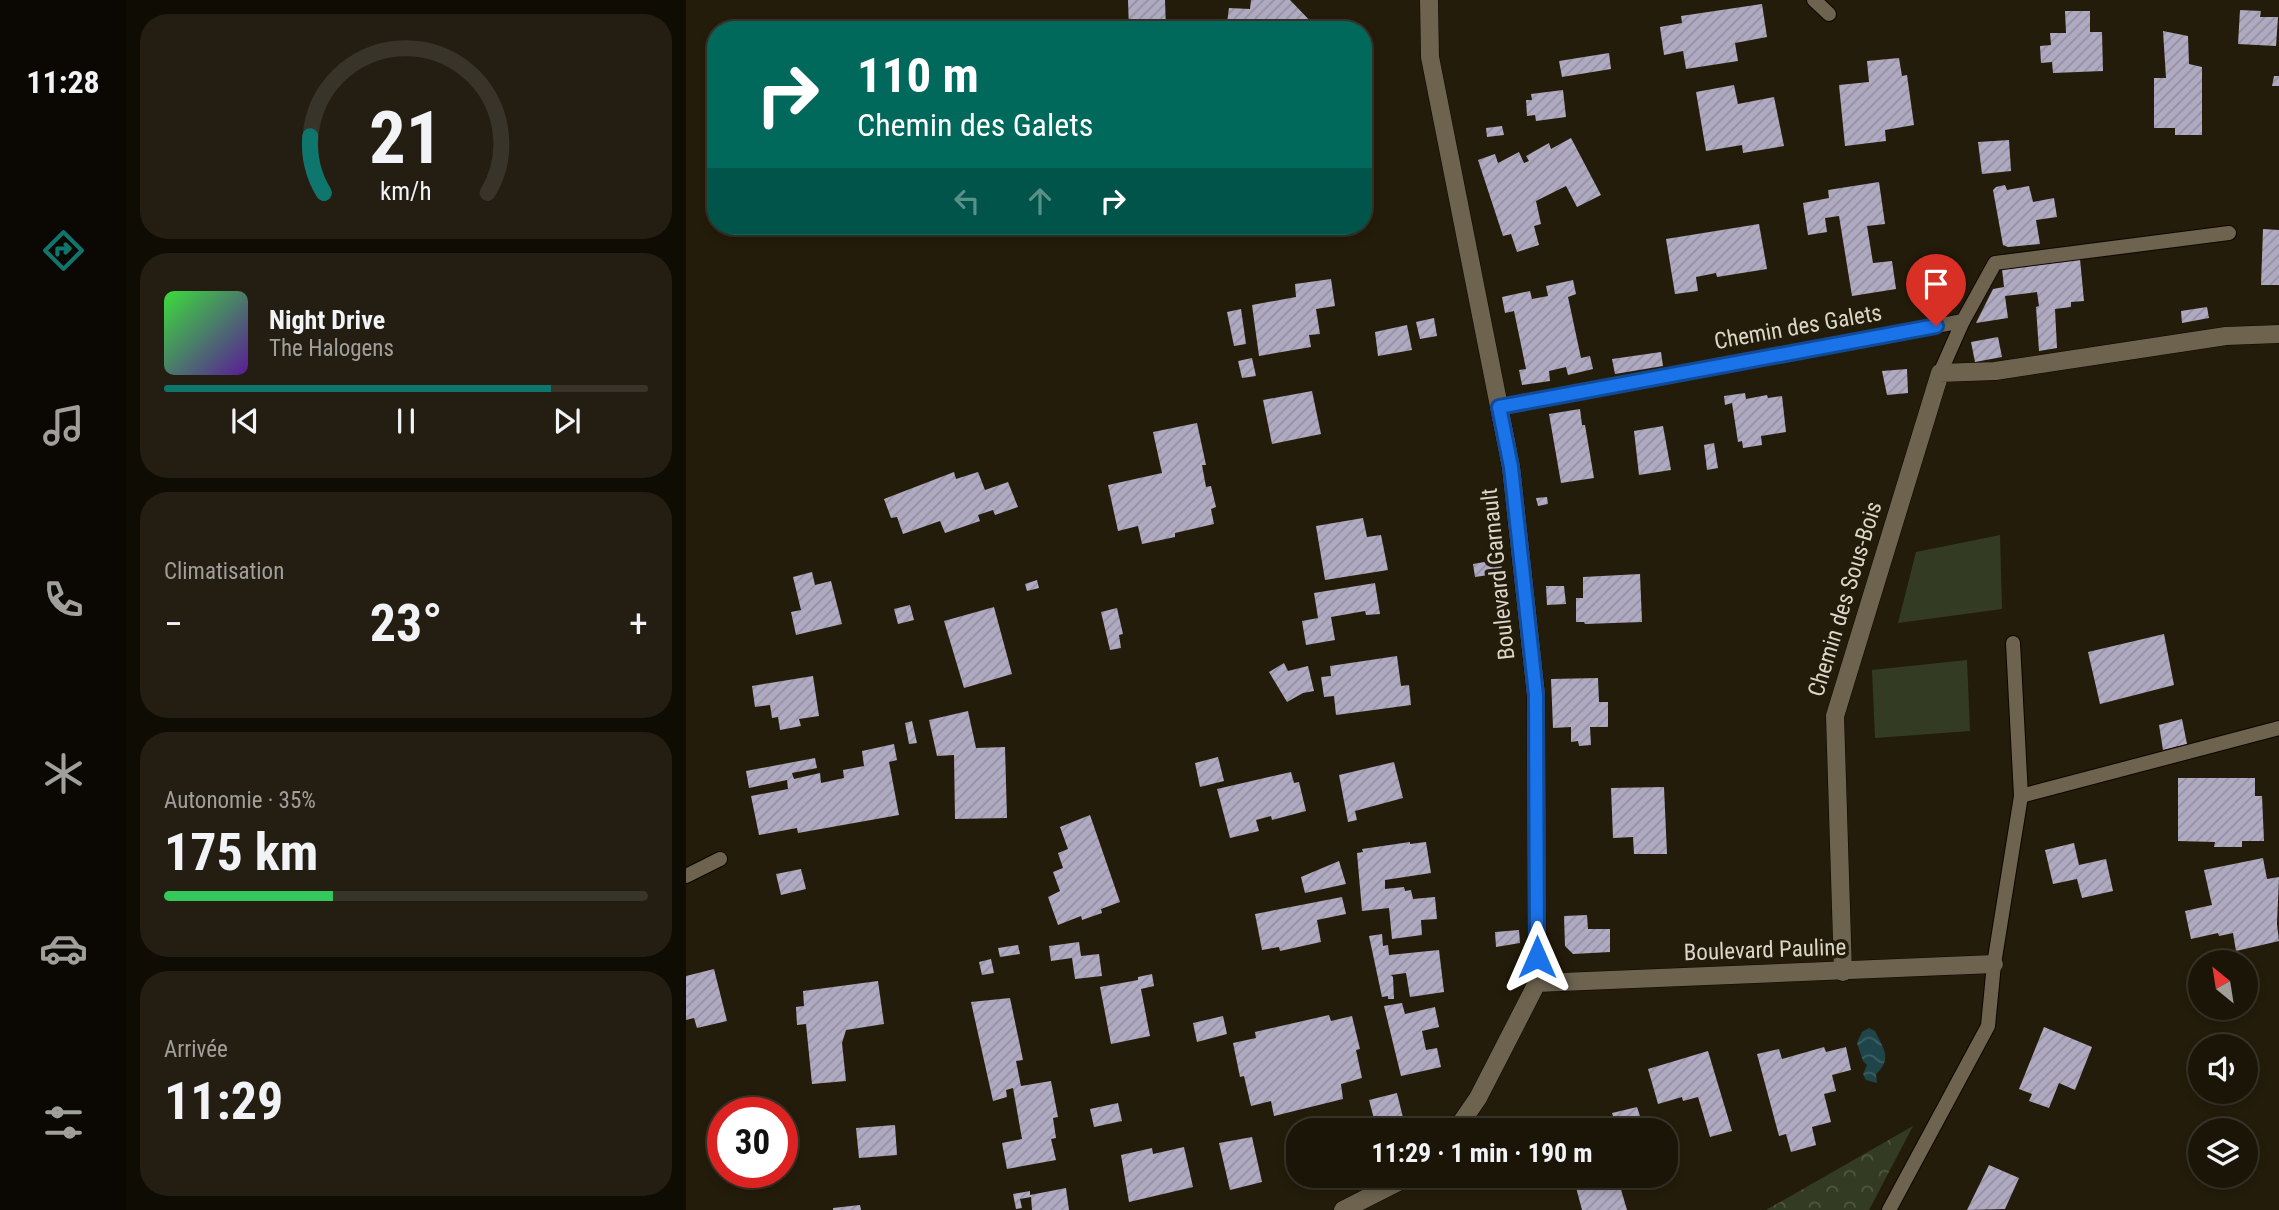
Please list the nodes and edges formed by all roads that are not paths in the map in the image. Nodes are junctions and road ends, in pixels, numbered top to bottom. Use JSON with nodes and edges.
{"nodes":[{"id":1,"x":1429,"y":0,"type":"edge"},
{"id":2,"x":1814,"y":0,"type":"edge"},
{"id":3,"x":1829,"y":14,"type":"dead end"},
{"id":4,"x":2229,"y":233,"type":"dead end"},
{"id":5,"x":1963,"y":321,"type":"junction"},
{"id":6,"x":2279,"y":334,"type":"edge"},
{"id":7,"x":1940,"y":373,"type":"junction"},
{"id":8,"x":1499,"y":407,"type":"junction"},
{"id":9,"x":2013,"y":643,"type":"dead end"},
{"id":10,"x":2279,"y":728,"type":"edge"},
{"id":11,"x":2021,"y":796,"type":"junction"},
{"id":12,"x":720,"y":859,"type":"dead end"},
{"id":13,"x":686,"y":876,"type":"edge"},
{"id":14,"x":1994,"y":964,"type":"junction"},
{"id":15,"x":1843,"y":972,"type":"junction"},
{"id":16,"x":1537,"y":983,"type":"junction"},
{"id":17,"x":1464,"y":1118,"type":"edge"},
{"id":18,"x":1386,"y":1188,"type":"edge"},
{"id":19,"x":1343,"y":1210,"type":"edge"},
{"id":20,"x":1889,"y":1210,"type":"edge"}],
"edges":[{"from":1,"to":8,"type":"street","name":"Boulevard Garnault"},
{"from":2,"to":3,"type":"lane"},
{"from":4,"to":5,"type":"lane"},
{"from":5,"to":7,"type":"lane"},
{"from":5,"to":8,"type":"lane","name":"Chemin des Galets"},
{"from":6,"to":7,"type":"street"},
{"from":7,"to":15,"type":"street","name":"Chemin des Sous-Bois"},
{"from":8,"to":16,"type":"street","name":"Boulevard Garnault"},
{"from":9,"to":11,"type":"lane"},
{"from":10,"to":11,"type":"lane"},
{"from":11,"to":14,"type":"lane"},
{"from":12,"to":13,"type":"lane"},
{"from":14,"to":15,"type":"street","name":"Boulevard Pauline"},
{"from":14,"to":20,"type":"lane"},
{"from":15,"to":16,"type":"street","name":"Boulevard Pauline"},
{"from":16,"to":17,"type":"street","name":"Boulevard Garnault"},
{"from":18,"to":19,"type":"street"}]}
